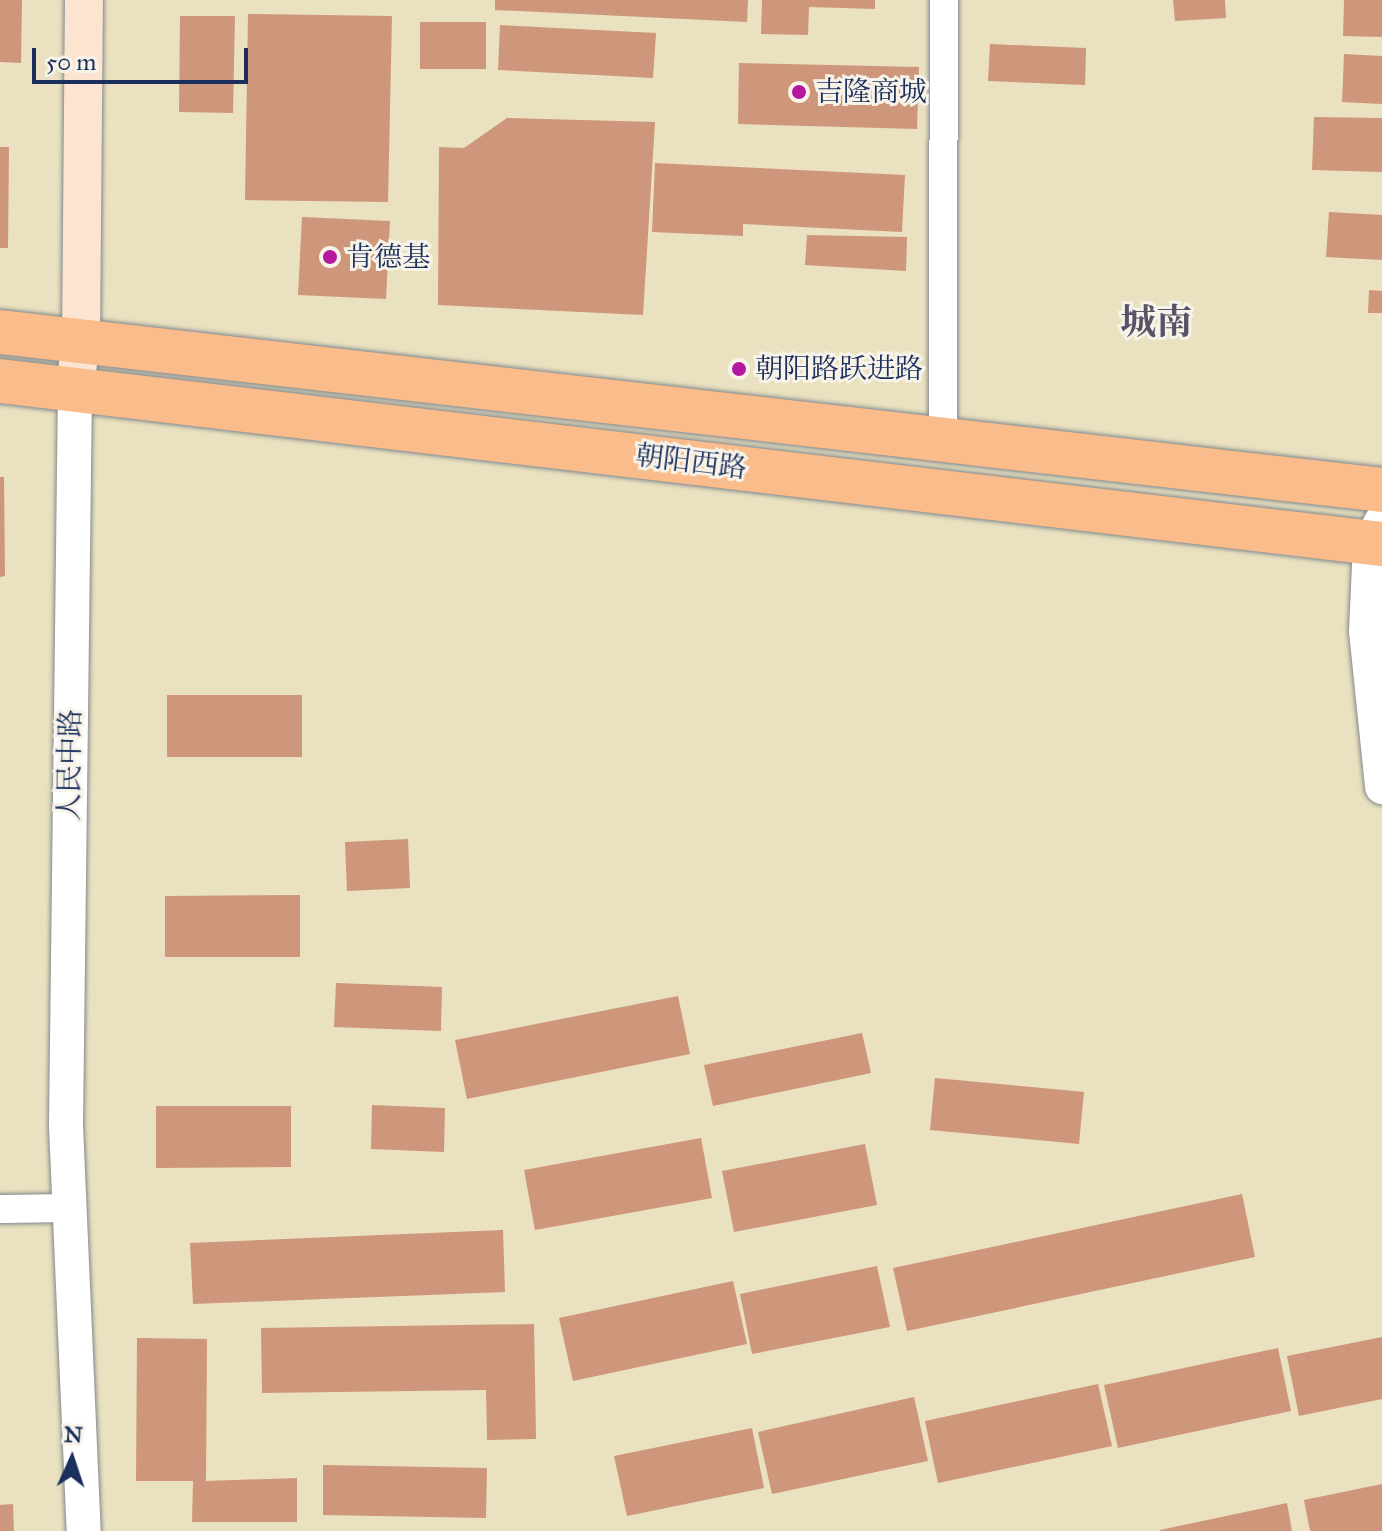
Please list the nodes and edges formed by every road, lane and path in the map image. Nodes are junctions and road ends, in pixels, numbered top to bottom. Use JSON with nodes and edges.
{"nodes":[{"id":1,"x":84,"y":0,"type":"edge"},
{"id":2,"x":944,"y":0,"type":"edge"},
{"id":3,"x":0,"y":332,"type":"edge"},
{"id":4,"x":81,"y":339,"type":"junction"},
{"id":5,"x":0,"y":381,"type":"edge"},
{"id":6,"x":75,"y":388,"type":"junction"},
{"id":7,"x":943,"y":436,"type":"junction"},
{"id":8,"x":1382,"y":490,"type":"edge"},
{"id":9,"x":1378,"y":536,"type":"edge"},
{"id":10,"x":1382,"y":787,"type":"edge"},
{"id":11,"x":69,"y":1208,"type":"junction"},
{"id":12,"x":0,"y":1209,"type":"edge"},
{"id":13,"x":84,"y":1531,"type":"edge"}],
"edges":[{"from":1,"to":4,"type":"main road","name":"人民中路"},
{"from":2,"to":7,"type":"street"},
{"from":3,"to":4,"type":"main road","name":"朝阳西路"},
{"from":4,"to":6,"type":"main road","name":"人民中路"},
{"from":4,"to":7,"type":"main road","name":"朝阳西路"},
{"from":5,"to":6,"type":"main road","name":"朝阳西路"},
{"from":6,"to":9,"type":"main road","name":"朝阳西路"},
{"from":6,"to":11,"type":"street","name":"人民中路"},
{"from":7,"to":8,"type":"main road","name":"朝阳西路"},
{"from":9,"to":10,"type":"street"},
{"from":11,"to":12,"type":"street"},
{"from":11,"to":13,"type":"street","name":"人民中路"}]}
